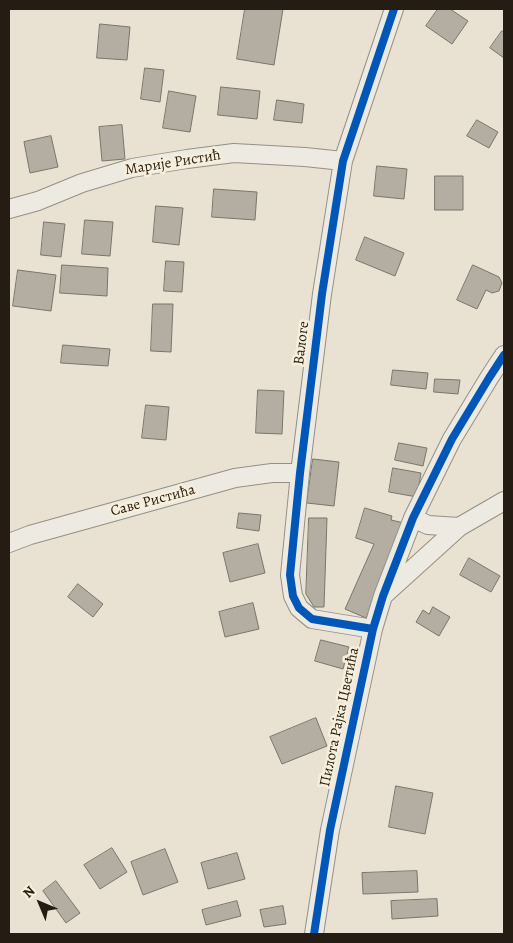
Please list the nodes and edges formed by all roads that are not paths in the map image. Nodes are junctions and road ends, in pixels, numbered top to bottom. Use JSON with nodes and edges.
{"nodes":[{"id":1,"x":394,"y":9,"type":"edge"},
{"id":2,"x":343,"y":161,"type":"junction"},
{"id":3,"x":9,"y":209,"type":"edge"},
{"id":4,"x":504,"y":355,"type":"edge"},
{"id":5,"x":300,"y":473,"type":"junction"},
{"id":6,"x":504,"y":501,"type":"edge"},
{"id":7,"x":413,"y":518,"type":"junction"},
{"id":8,"x":459,"y":527,"type":"junction"},
{"id":9,"x":9,"y":543,"type":"edge"},
{"id":10,"x":383,"y":596,"type":"junction"},
{"id":11,"x":373,"y":629,"type":"junction"},
{"id":12,"x":314,"y":934,"type":"edge"}],
"edges":[{"from":1,"to":2,"type":"street","name":"Валоге"},
{"from":2,"to":3,"type":"street","name":"Марије Ристић"},
{"from":2,"to":5,"type":"street","name":"Валоге"},
{"from":4,"to":7,"type":"street","name":"Пилота Рајка Цветића"},
{"from":5,"to":9,"type":"street","name":"Саве Ристића"},
{"from":5,"to":11,"type":"street","name":"Валоге"},
{"from":6,"to":8,"type":"street"},
{"from":7,"to":8,"type":"street"},
{"from":7,"to":10,"type":"street","name":"Пилота Рајка Цветића"},
{"from":8,"to":10,"type":"street"},
{"from":10,"to":11,"type":"street","name":"Пилота Рајка Цветића"},
{"from":11,"to":12,"type":"street","name":"Пилота Рајка Цветића"}]}
